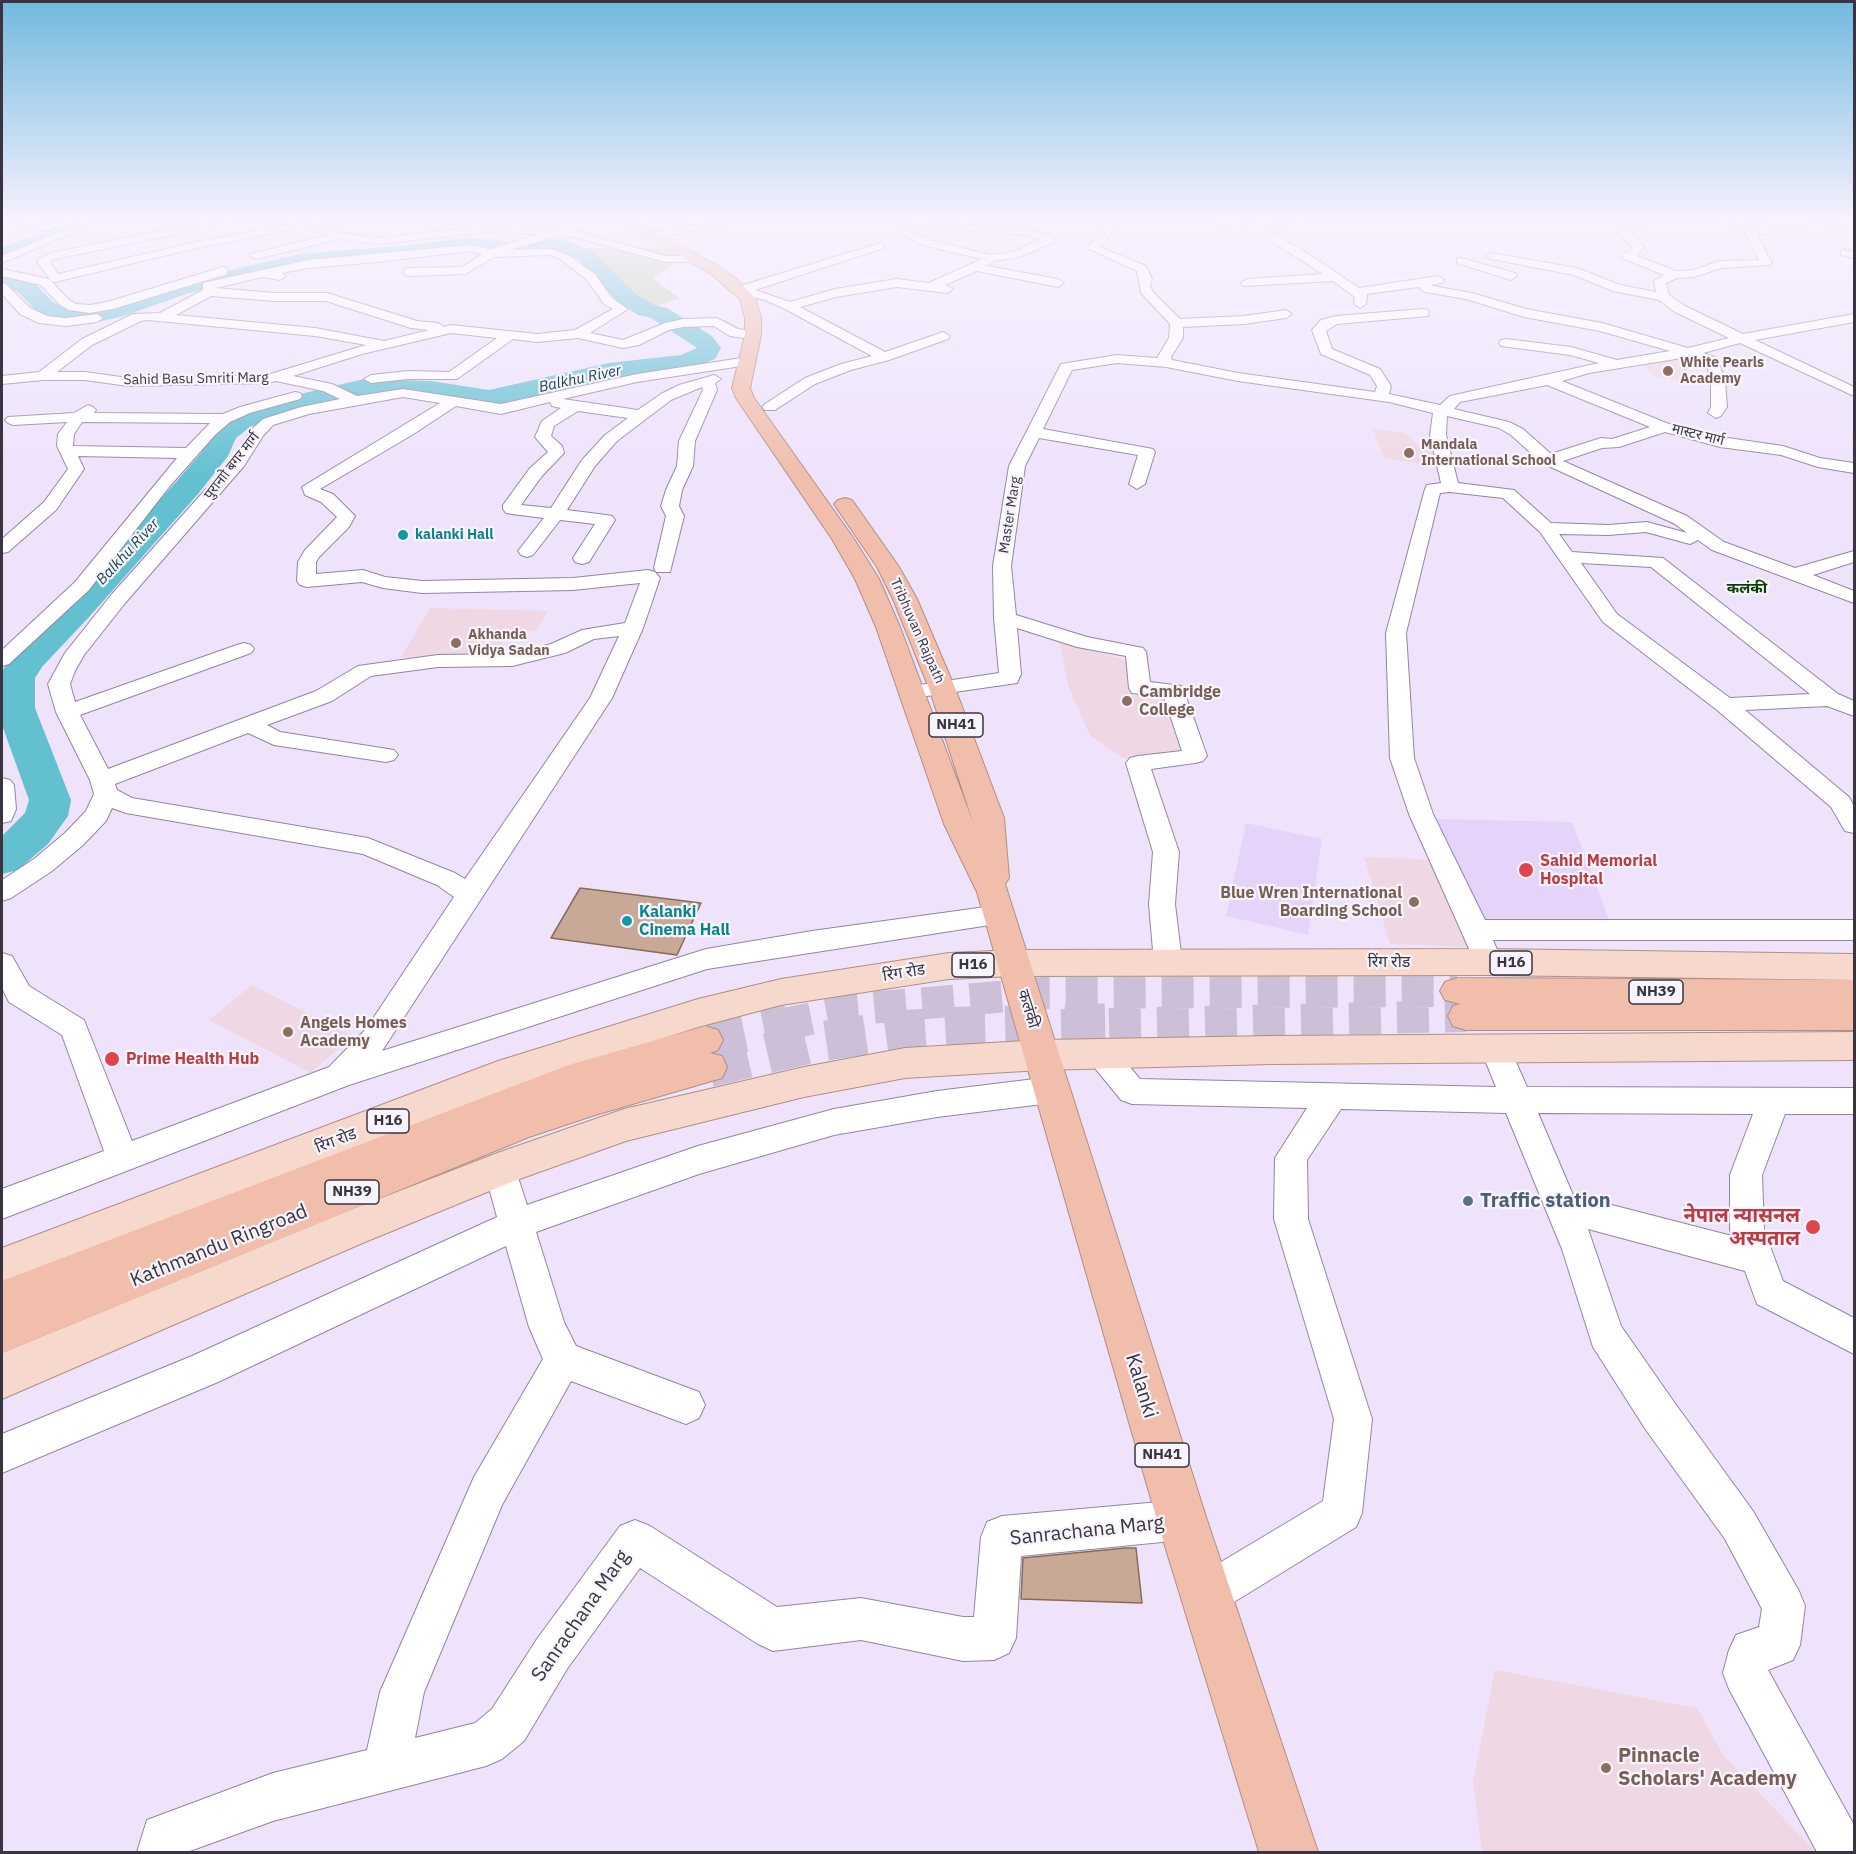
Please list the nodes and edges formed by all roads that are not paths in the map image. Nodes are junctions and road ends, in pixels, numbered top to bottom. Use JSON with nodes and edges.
{"nodes":[{"id":1,"x":21,"y":306,"type":"edge"},
{"id":2,"x":70,"y":306,"type":"edge"},
{"id":3,"x":110,"y":306,"type":"edge"},
{"id":4,"x":148,"y":306,"type":"edge"},
{"id":5,"x":181,"y":306,"type":"edge"},
{"id":6,"x":354,"y":306,"type":"edge"},
{"id":7,"x":616,"y":306,"type":"edge"},
{"id":8,"x":750,"y":306,"type":"edge"},
{"id":9,"x":789,"y":306,"type":"edge"},
{"id":10,"x":1159,"y":306,"type":"edge"},
{"id":11,"x":1361,"y":306,"type":"edge"},
{"id":12,"x":1498,"y":306,"type":"edge"},
{"id":13,"x":1675,"y":306,"type":"edge"},
{"id":14,"x":1424,"y":313,"type":"dead end"},
{"id":15,"x":1286,"y":314,"type":"dead end"},
{"id":16,"x":164,"y":316,"type":"junction"},
{"id":17,"x":1370,"y":317,"type":"junction"},
{"id":18,"x":1854,"y":318,"type":"edge"},
{"id":19,"x":1176,"y":323,"type":"junction"},
{"id":20,"x":451,"y":329,"type":"junction"},
{"id":21,"x":578,"y":334,"type":"junction"},
{"id":22,"x":753,"y":335,"type":"junction"},
{"id":23,"x":509,"y":336,"type":"junction"},
{"id":24,"x":943,"y":336,"type":"dead end"},
{"id":25,"x":1743,"y":338,"type":"junction"},
{"id":26,"x":1506,"y":343,"type":"dead end"},
{"id":27,"x":384,"y":344,"type":"junction"},
{"id":28,"x":1688,"y":352,"type":"junction"},
{"id":29,"x":1192,"y":354,"type":"dead end"},
{"id":30,"x":884,"y":357,"type":"junction"},
{"id":31,"x":1167,"y":357,"type":"junction"},
{"id":32,"x":1617,"y":363,"type":"junction"},
{"id":33,"x":746,"y":368,"type":"junction"},
{"id":34,"x":43,"y":376,"type":"junction"},
{"id":35,"x":279,"y":378,"type":"junction"},
{"id":36,"x":2,"y":380,"type":"edge"},
{"id":37,"x":1548,"y":380,"type":"junction"},
{"id":38,"x":708,"y":381,"type":"junction"},
{"id":39,"x":128,"y":382,"type":"junction"},
{"id":40,"x":329,"y":389,"type":"junction"},
{"id":41,"x":1854,"y":392,"type":"edge"},
{"id":42,"x":1381,"y":397,"type":"junction"},
{"id":43,"x":352,"y":399,"type":"junction"},
{"id":44,"x":544,"y":400,"type":"junction"},
{"id":45,"x":454,"y":401,"type":"junction"},
{"id":46,"x":575,"y":406,"type":"junction"},
{"id":47,"x":770,"y":407,"type":"junction"},
{"id":48,"x":1443,"y":410,"type":"junction"},
{"id":49,"x":1716,"y":413,"type":"dead end"},
{"id":50,"x":639,"y":415,"type":"junction"},
{"id":51,"x":78,"y":417,"type":"junction"},
{"id":52,"x":225,"y":419,"type":"junction"},
{"id":53,"x":13,"y":420,"type":"dead end"},
{"id":54,"x":1664,"y":426,"type":"junction"},
{"id":55,"x":1033,"y":432,"type":"junction"},
{"id":56,"x":68,"y":451,"type":"junction"},
{"id":57,"x":190,"y":453,"type":"junction"},
{"id":58,"x":1548,"y":460,"type":"junction"},
{"id":59,"x":1854,"y":468,"type":"edge"},
{"id":60,"x":1137,"y":484,"type":"dead end"},
{"id":61,"x":1450,"y":487,"type":"junction"},
{"id":62,"x":555,"y":515,"type":"junction"},
{"id":63,"x":1546,"y":528,"type":"junction"},
{"id":64,"x":1718,"y":546,"type":"junction"},
{"id":65,"x":2,"y":548,"type":"edge"},
{"id":66,"x":527,"y":551,"type":"dead end"},
{"id":67,"x":1854,"y":556,"type":"edge"},
{"id":68,"x":1568,"y":557,"type":"junction"},
{"id":69,"x":582,"y":558,"type":"dead end"},
{"id":70,"x":663,"y":568,"type":"dead end"},
{"id":71,"x":1793,"y":575,"type":"junction"},
{"id":72,"x":1854,"y":597,"type":"edge"},
{"id":73,"x":1004,"y":618,"type":"junction"},
{"id":74,"x":633,"y":628,"type":"junction"},
{"id":75,"x":244,"y":649,"type":"dead end"},
{"id":76,"x":2,"y":660,"type":"edge"},
{"id":77,"x":942,"y":688,"type":"junction"},
{"id":78,"x":913,"y":692,"type":"junction"},
{"id":79,"x":1845,"y":704,"type":"edge"},
{"id":80,"x":1725,"y":705,"type":"junction"},
{"id":81,"x":67,"y":712,"type":"junction"},
{"id":82,"x":248,"y":724,"type":"junction"},
{"id":83,"x":386,"y":755,"type":"dead end"},
{"id":84,"x":2,"y":785,"type":"edge"},
{"id":85,"x":104,"y":787,"type":"junction"},
{"id":86,"x":2,"y":815,"type":"edge"},
{"id":87,"x":1854,"y":825,"type":"edge"},
{"id":88,"x":2,"y":892,"type":"edge"},
{"id":89,"x":469,"y":894,"type":"junction"},
{"id":90,"x":997,"y":904,"type":"junction"},
{"id":91,"x":1476,"y":930,"type":"junction"},
{"id":92,"x":1854,"y":930,"type":"edge"},
{"id":93,"x":1168,"y":962,"type":"junction"},
{"id":94,"x":1488,"y":962,"type":"junction"},
{"id":95,"x":2,"y":963,"type":"edge"},
{"id":96,"x":1014,"y":963,"type":"junction"},
{"id":97,"x":1854,"y":967,"type":"edge"},
{"id":98,"x":1854,"y":993,"type":"edge"},
{"id":99,"x":1854,"y":1016,"type":"edge"},
{"id":100,"x":1854,"y":1046,"type":"edge"},
{"id":101,"x":1496,"y":1050,"type":"junction"},
{"id":102,"x":1101,"y":1054,"type":"junction"},
{"id":103,"x":1046,"y":1073,"type":"junction"},
{"id":104,"x":340,"y":1076,"type":"junction"},
{"id":105,"x":1332,"y":1096,"type":"junction"},
{"id":106,"x":1516,"y":1100,"type":"junction"},
{"id":107,"x":1774,"y":1100,"type":"junction"},
{"id":108,"x":1854,"y":1101,"type":"edge"},
{"id":109,"x":122,"y":1157,"type":"junction"},
{"id":110,"x":500,"y":1169,"type":"junction"},
{"id":111,"x":2,"y":1204,"type":"edge"},
{"id":112,"x":1561,"y":1207,"type":"junction"},
{"id":113,"x":517,"y":1224,"type":"junction"},
{"id":114,"x":1758,"y":1259,"type":"junction"},
{"id":115,"x":2,"y":1268,"type":"edge"},
{"id":116,"x":2,"y":1302,"type":"edge"},
{"id":117,"x":2,"y":1332,"type":"edge"},
{"id":118,"x":1854,"y":1337,"type":"edge"},
{"id":119,"x":563,"y":1360,"type":"junction"},
{"id":120,"x":2,"y":1376,"type":"edge"},
{"id":121,"x":686,"y":1406,"type":"dead end"},
{"id":122,"x":2,"y":1453,"type":"edge"},
{"id":123,"x":1182,"y":1520,"type":"junction"},
{"id":124,"x":1206,"y":1595,"type":"junction"},
{"id":125,"x":386,"y":1768,"type":"junction"},
{"id":126,"x":1845,"y":1845,"type":"edge"},
{"id":127,"x":161,"y":1852,"type":"edge"},
{"id":128,"x":1289,"y":1852,"type":"edge"}],
"edges":[{"from":1,"to":4,"type":"street"},
{"from":2,"to":3,"type":"street"},
{"from":5,"to":16,"type":"street"},
{"from":6,"to":20,"type":"street"},
{"from":7,"to":21,"type":"street"},
{"from":8,"to":22,"type":"highway","name":"Tribhuvan Rajpath","number":"NH41"},
{"from":9,"to":30,"type":"street"},
{"from":10,"to":19,"type":"street"},
{"from":11,"to":17,"type":"street"},
{"from":12,"to":28,"type":"street"},
{"from":13,"to":25,"type":"street"},
{"from":14,"to":17,"type":"street"},
{"from":15,"to":19,"type":"street"},
{"from":16,"to":27,"type":"street"},
{"from":16,"to":34,"type":"street"},
{"from":17,"to":42,"type":"street"},
{"from":18,"to":25,"type":"street"},
{"from":19,"to":31,"type":"street"},
{"from":20,"to":23,"type":"street","name":"Sahid Basu Smriti Marg"},
{"from":20,"to":27,"type":"street","name":"Sahid Basu Smriti Marg"},
{"from":21,"to":22,"type":"street","name":"Sahid Basu Smriti Marg"},
{"from":21,"to":23,"type":"street","name":"Sahid Basu Smriti Marg"},
{"from":22,"to":33,"type":"highway","name":"Tribhuvan Rajpath","number":"NH41"},
{"from":23,"to":40,"type":"street"},
{"from":24,"to":30,"type":"street"},
{"from":25,"to":28,"type":"street"},
{"from":25,"to":41,"type":"street"},
{"from":26,"to":32,"type":"street"},
{"from":27,"to":35,"type":"street","name":"Sahid Basu Smriti Marg"},
{"from":28,"to":32,"type":"street"},
{"from":28,"to":49,"type":"street"},
{"from":29,"to":31,"type":"street"},
{"from":30,"to":47,"type":"street"},
{"from":31,"to":42,"type":"street"},
{"from":31,"to":55,"type":"street","name":"Master Marg"},
{"from":32,"to":37,"type":"street"},
{"from":33,"to":38,"type":"street"},
{"from":33,"to":44,"type":"street","name":"पुरानाो बगर मार्ग"},
{"from":33,"to":47,"type":"highway","name":"Tribhuvan Rajpath","number":"NH41"},
{"from":33,"to":78,"type":"highway","name":"Tribhuvan Rajpath","number":"NH41"},
{"from":34,"to":36,"type":"street","name":"Sahid Basu Smriti Marg"},
{"from":34,"to":39,"type":"street","name":"Sahid Basu Smriti Marg"},
{"from":35,"to":39,"type":"street","name":"Sahid Basu Smriti Marg"},
{"from":35,"to":40,"type":"street"},
{"from":37,"to":48,"type":"street"},
{"from":37,"to":54,"type":"street","name":"मास्टर मार्ग"},
{"from":38,"to":50,"type":"street"},
{"from":38,"to":70,"type":"street"},
{"from":39,"to":51,"type":"street"},
{"from":40,"to":43,"type":"street"},
{"from":40,"to":52,"type":"street"},
{"from":42,"to":48,"type":"street"},
{"from":43,"to":45,"type":"street","name":"पुरानाो बगर मार्ग"},
{"from":43,"to":81,"type":"street","name":"पुरानाो बगर मार्ग"},
{"from":44,"to":45,"type":"street","name":"पुरानाो बगर मार्ग"},
{"from":44,"to":46,"type":"street"},
{"from":45,"to":74,"type":"street"},
{"from":46,"to":50,"type":"street"},
{"from":46,"to":62,"type":"street"},
{"from":47,"to":77,"type":"highway","name":"Tribhuvan Rajpath","number":"NH41"},
{"from":48,"to":58,"type":"street"},
{"from":48,"to":61,"type":"street"},
{"from":50,"to":62,"type":"street"},
{"from":51,"to":52,"type":"street"},
{"from":51,"to":53,"type":"street"},
{"from":51,"to":56,"type":"street"},
{"from":52,"to":57,"type":"street"},
{"from":54,"to":58,"type":"street"},
{"from":54,"to":59,"type":"street","name":"मास्टर मार्ग"},
{"from":55,"to":60,"type":"street"},
{"from":55,"to":73,"type":"street","name":"Master Marg"},
{"from":56,"to":57,"type":"street"},
{"from":56,"to":65,"type":"street"},
{"from":57,"to":76,"type":"street"},
{"from":58,"to":64,"type":"street"},
{"from":61,"to":63,"type":"street"},
{"from":61,"to":91,"type":"street"},
{"from":62,"to":66,"type":"street"},
{"from":62,"to":69,"type":"street"},
{"from":63,"to":64,"type":"street"},
{"from":63,"to":68,"type":"street"},
{"from":64,"to":71,"type":"street"},
{"from":67,"to":71,"type":"street"},
{"from":68,"to":79,"type":"street"},
{"from":68,"to":80,"type":"street"},
{"from":71,"to":72,"type":"street"},
{"from":73,"to":77,"type":"street","name":"Master Marg"},
{"from":73,"to":93,"type":"street"},
{"from":74,"to":82,"type":"street"},
{"from":74,"to":89,"type":"street"},
{"from":75,"to":81,"type":"street"},
{"from":77,"to":78,"type":"street","name":"Master Marg"},
{"from":77,"to":90,"type":"highway","name":"Tribhuvan Rajpath","number":"NH41"},
{"from":78,"to":90,"type":"highway","name":"Tribhuvan Rajpath","number":"NH41"},
{"from":79,"to":80,"type":"street"},
{"from":80,"to":87,"type":"street"},
{"from":81,"to":85,"type":"street","name":"पुरानाो बगर मार्ग"},
{"from":82,"to":83,"type":"street"},
{"from":82,"to":85,"type":"street"},
{"from":84,"to":86,"type":"street"},
{"from":85,"to":88,"type":"street"},
{"from":85,"to":89,"type":"street"},
{"from":89,"to":104,"type":"street"},
{"from":90,"to":96,"type":"highway","name":"Tribhuvan Rajpath","number":"NH41"},
{"from":90,"to":104,"type":"street"},
{"from":91,"to":92,"type":"street"},
{"from":91,"to":94,"type":"street"},
{"from":93,"to":94,"type":"main road","name":"रिंग रोड","number":"H16"},
{"from":93,"to":96,"type":"main road","name":"रिंग रोड","number":"H16"},
{"from":94,"to":97,"type":"main road","name":"रिंग रोड","number":"H16"},
{"from":95,"to":109,"type":"street"},
{"from":96,"to":103,"type":"highway","name":"कलंकी","number":"NH41"},
{"from":96,"to":115,"type":"main road","name":"रिंग रोड","number":"H16"},
{"from":98,"to":99,"type":"highway","number":"NH39"},
{"from":100,"to":101,"type":"main road"},
{"from":101,"to":102,"type":"main road"},
{"from":101,"to":106,"type":"street"},
{"from":102,"to":103,"type":"main road"},
{"from":102,"to":105,"type":"street"},
{"from":103,"to":110,"type":"main road"},
{"from":103,"to":113,"type":"street"},
{"from":103,"to":123,"type":"highway","name":"Kalanki","number":"NH41"},
{"from":104,"to":109,"type":"street"},
{"from":105,"to":106,"type":"street"},
{"from":105,"to":124,"type":"street"},
{"from":106,"to":107,"type":"street"},
{"from":106,"to":112,"type":"street"},
{"from":107,"to":108,"type":"street"},
{"from":107,"to":114,"type":"street"},
{"from":109,"to":111,"type":"street"},
{"from":110,"to":113,"type":"street"},
{"from":110,"to":120,"type":"main road"},
{"from":112,"to":114,"type":"street"},
{"from":112,"to":126,"type":"street"},
{"from":113,"to":119,"type":"street"},
{"from":113,"to":122,"type":"street"},
{"from":114,"to":118,"type":"street"},
{"from":116,"to":117,"type":"highway","name":"Kathmandu Ringroad","number":"NH39"},
{"from":119,"to":121,"type":"street"},
{"from":119,"to":125,"type":"street"},
{"from":123,"to":124,"type":"highway","name":"Kalanki","number":"NH41"},
{"from":123,"to":125,"type":"street","name":"Sanrachana Marg"},
{"from":124,"to":128,"type":"highway","name":"Kalanki","number":"NH41"},
{"from":125,"to":127,"type":"street","name":"Sanrachana Marg"}]}
